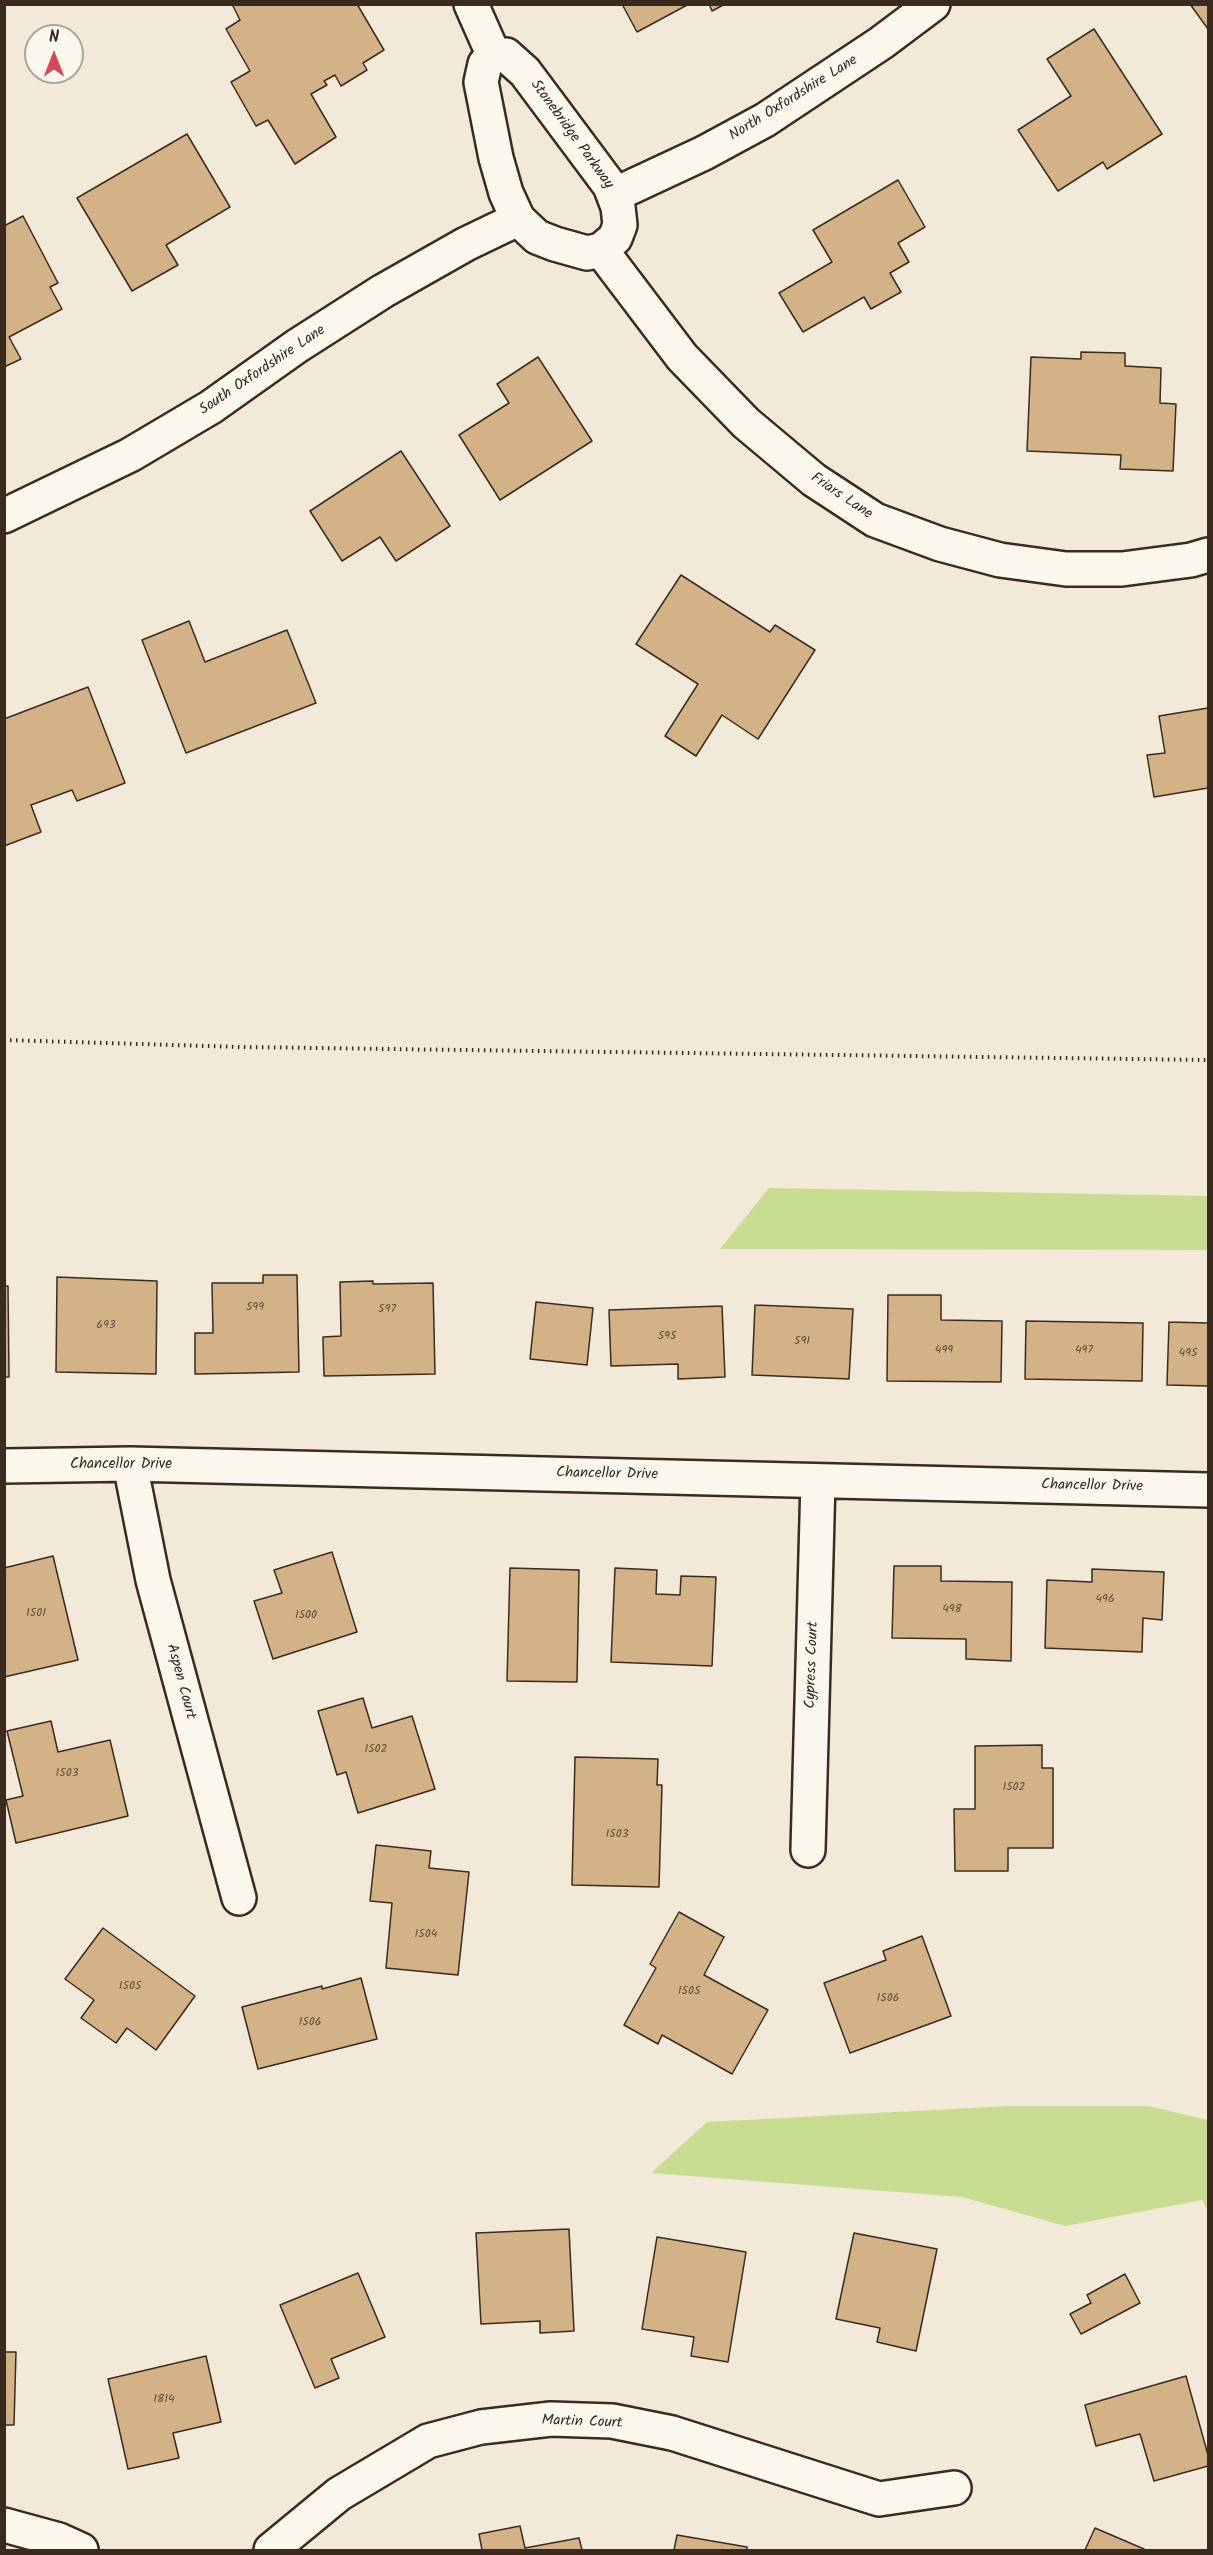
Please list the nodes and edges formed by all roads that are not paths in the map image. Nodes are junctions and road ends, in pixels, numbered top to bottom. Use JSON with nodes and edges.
{"nodes":[{"id":1,"x":471,"y":4,"type":"edge"},
{"id":2,"x":933,"y":4,"type":"edge"},
{"id":3,"x":494,"y":56,"type":"junction"},
{"id":4,"x":614,"y":195,"type":"junction"},
{"id":5,"x":518,"y":219,"type":"junction"},
{"id":6,"x":602,"y":250,"type":"junction"},
{"id":7,"x":4,"y":516,"type":"edge"},
{"id":8,"x":1209,"y":555,"type":"edge"},
{"id":9,"x":130,"y":1464,"type":"junction"},
{"id":10,"x":4,"y":1466,"type":"edge"},
{"id":11,"x":818,"y":1480,"type":"junction"},
{"id":12,"x":1209,"y":1490,"type":"edge"},
{"id":13,"x":808,"y":1850,"type":"dead end"},
{"id":14,"x":239,"y":1898,"type":"dead end"},
{"id":15,"x":954,"y":2488,"type":"dead end"},
{"id":16,"x":4,"y":2525,"type":"edge"},
{"id":17,"x":81,"y":2550,"type":"edge"},
{"id":18,"x":270,"y":2550,"type":"edge"}],
"edges":[{"from":1,"to":3,"type":"street"},
{"from":2,"to":4,"type":"street","name":"North Oxfordshire Lane"},
{"from":3,"to":4,"type":"street","name":"Stonebridge Parkway"},
{"from":3,"to":5,"type":"street"},
{"from":4,"to":6,"type":"street","name":"Stonebridge Parkway"},
{"from":5,"to":6,"type":"street"},
{"from":5,"to":7,"type":"street","name":"South Oxfordshire Lane"},
{"from":6,"to":8,"type":"street","name":"Friars Lane"},
{"from":9,"to":10,"type":"street","name":"Chancellor Drive"},
{"from":9,"to":11,"type":"street","name":"Chancellor Drive"},
{"from":9,"to":14,"type":"street","name":"Aspen Court"},
{"from":11,"to":12,"type":"street","name":"Chancellor Drive"},
{"from":11,"to":13,"type":"street","name":"Cypress Court"},
{"from":15,"to":18,"type":"street","name":"Martin Court"},
{"from":16,"to":17,"type":"street"}]}
